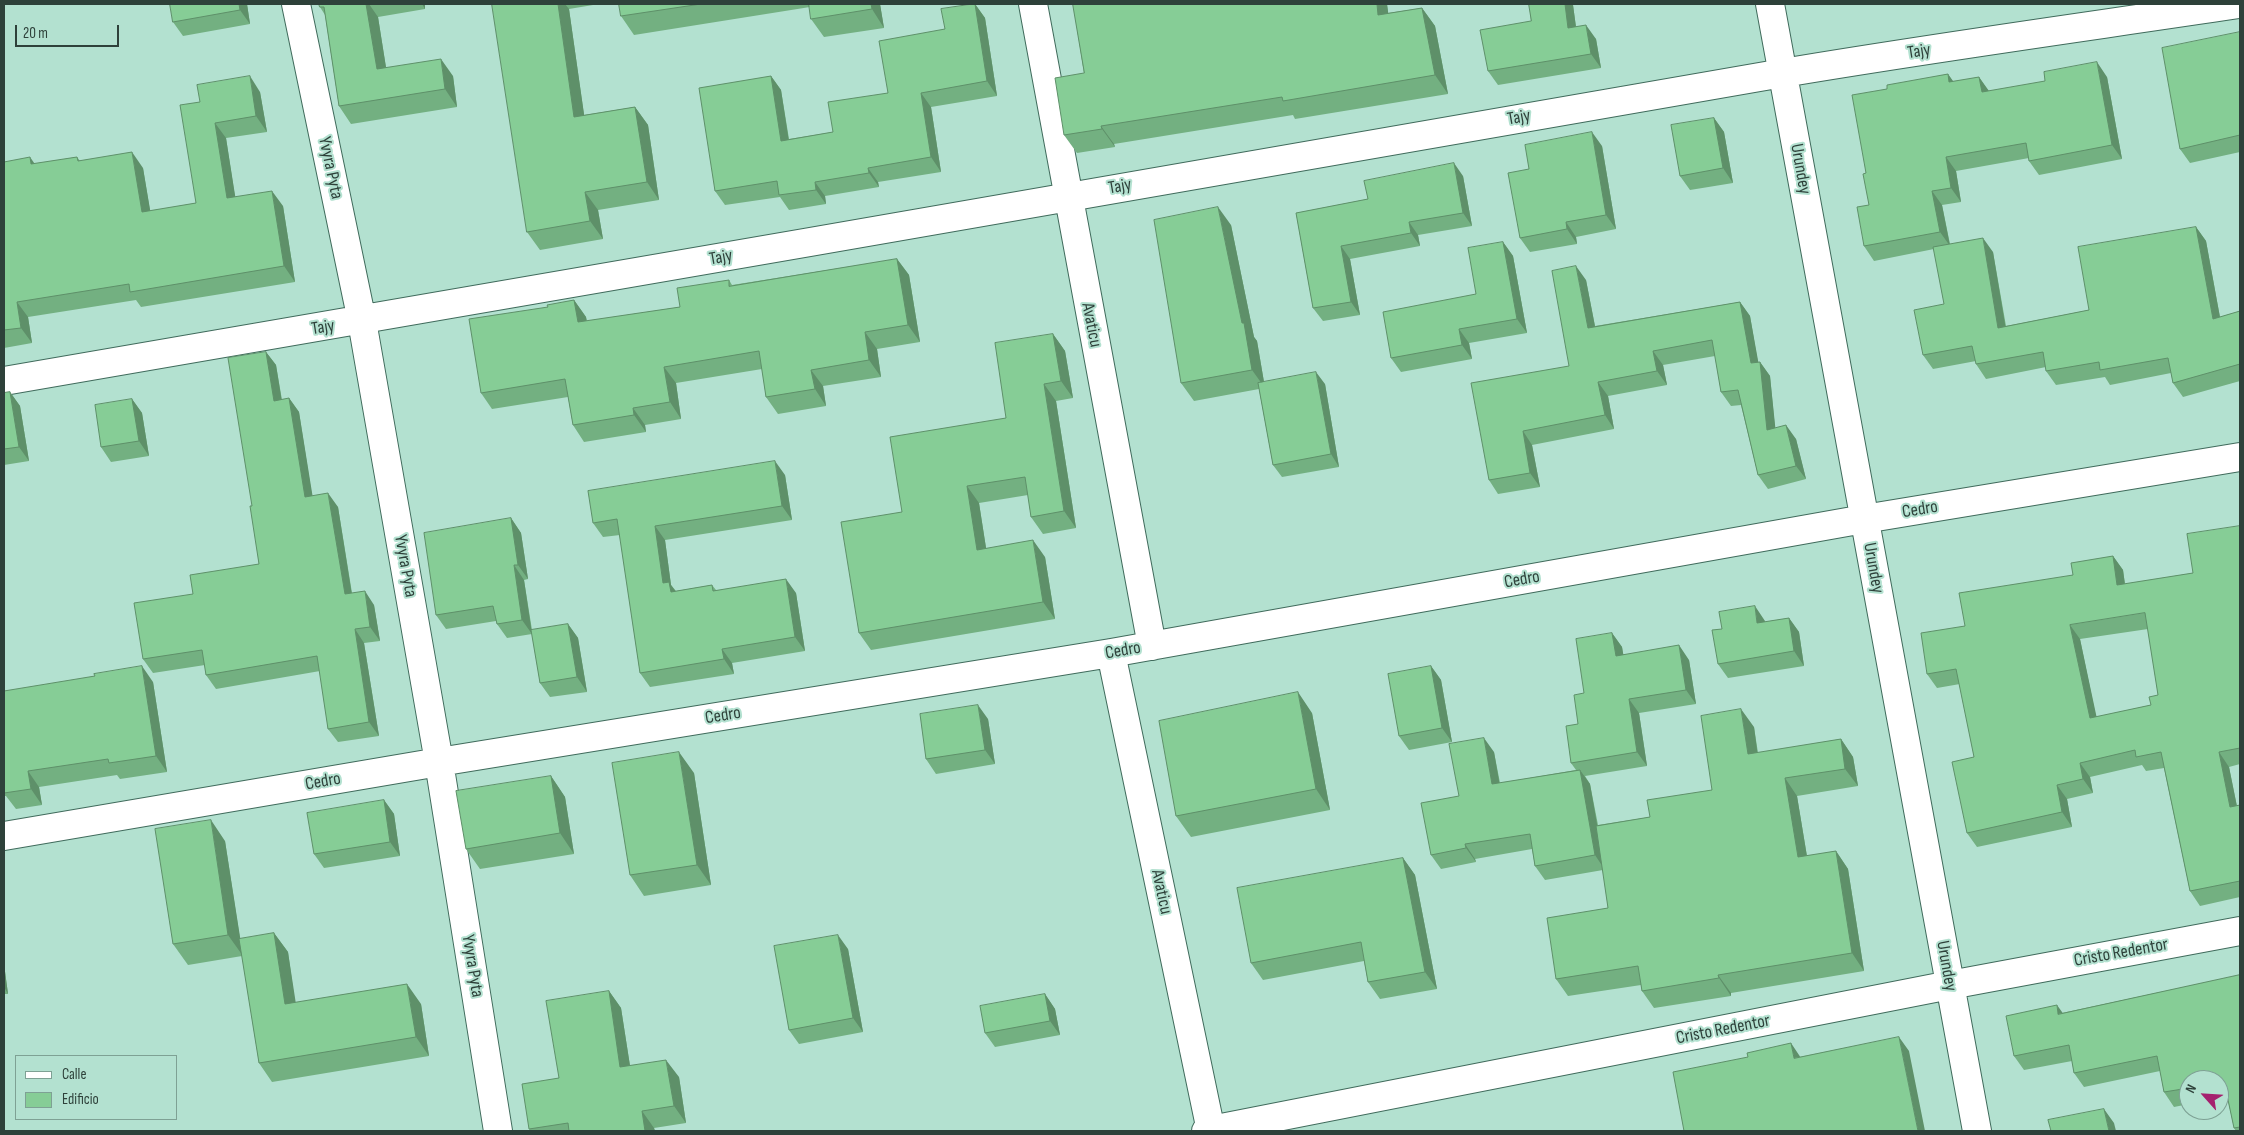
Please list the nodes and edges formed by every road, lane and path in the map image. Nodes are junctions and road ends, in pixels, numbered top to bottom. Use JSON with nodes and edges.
{"nodes":[{"id":1,"x":296,"y":4,"type":"edge"},
{"id":2,"x":1033,"y":4,"type":"edge"},
{"id":3,"x":1770,"y":4,"type":"edge"},
{"id":4,"x":2239,"y":4,"type":"edge"},
{"id":5,"x":1782,"y":73,"type":"junction"},
{"id":6,"x":1067,"y":196,"type":"junction"},
{"id":7,"x":362,"y":321,"type":"junction"},
{"id":8,"x":4,"y":381,"type":"edge"},
{"id":9,"x":2240,"y":457,"type":"edge"},
{"id":10,"x":1864,"y":519,"type":"junction"},
{"id":11,"x":1152,"y":646,"type":"junction"},
{"id":12,"x":1111,"y":653,"type":"junction"},
{"id":13,"x":439,"y":762,"type":"junction"},
{"id":14,"x":4,"y":836,"type":"edge"},
{"id":15,"x":2240,"y":932,"type":"edge"},
{"id":16,"x":1950,"y":985,"type":"junction"},
{"id":17,"x":498,"y":1131,"type":"edge"},
{"id":18,"x":1210,"y":1131,"type":"edge"},
{"id":19,"x":1977,"y":1131,"type":"edge"}],
"edges":[{"from":1,"to":7,"type":"street","name":"Yvyra Pyta"},
{"from":2,"to":6,"type":"street","name":"Avaticu"},
{"from":3,"to":5,"type":"street","name":"Urundey"},
{"from":4,"to":5,"type":"street","name":"Tajy"},
{"from":5,"to":6,"type":"street","name":"Tajy"},
{"from":5,"to":10,"type":"street","name":"Urundey"},
{"from":6,"to":7,"type":"street","name":"Tajy"},
{"from":6,"to":11,"type":"street","name":"Avaticu"},
{"from":7,"to":8,"type":"street","name":"Tajy"},
{"from":7,"to":13,"type":"street","name":"Yvyra Pyta"},
{"from":9,"to":10,"type":"street","name":"Cedro"},
{"from":10,"to":11,"type":"street","name":"Cedro"},
{"from":10,"to":16,"type":"street","name":"Urundey"},
{"from":11,"to":12,"type":"street","name":"Cedro"},
{"from":12,"to":13,"type":"street","name":"Cedro"},
{"from":12,"to":18,"type":"street","name":"Avaticu"},
{"from":13,"to":14,"type":"street","name":"Cedro"},
{"from":13,"to":17,"type":"street","name":"Yvyra Pyta"},
{"from":15,"to":16,"type":"street","name":"Cristo Redentor"},
{"from":16,"to":18,"type":"street","name":"Cristo Redentor"},
{"from":16,"to":19,"type":"street","name":"Urundey"}]}
